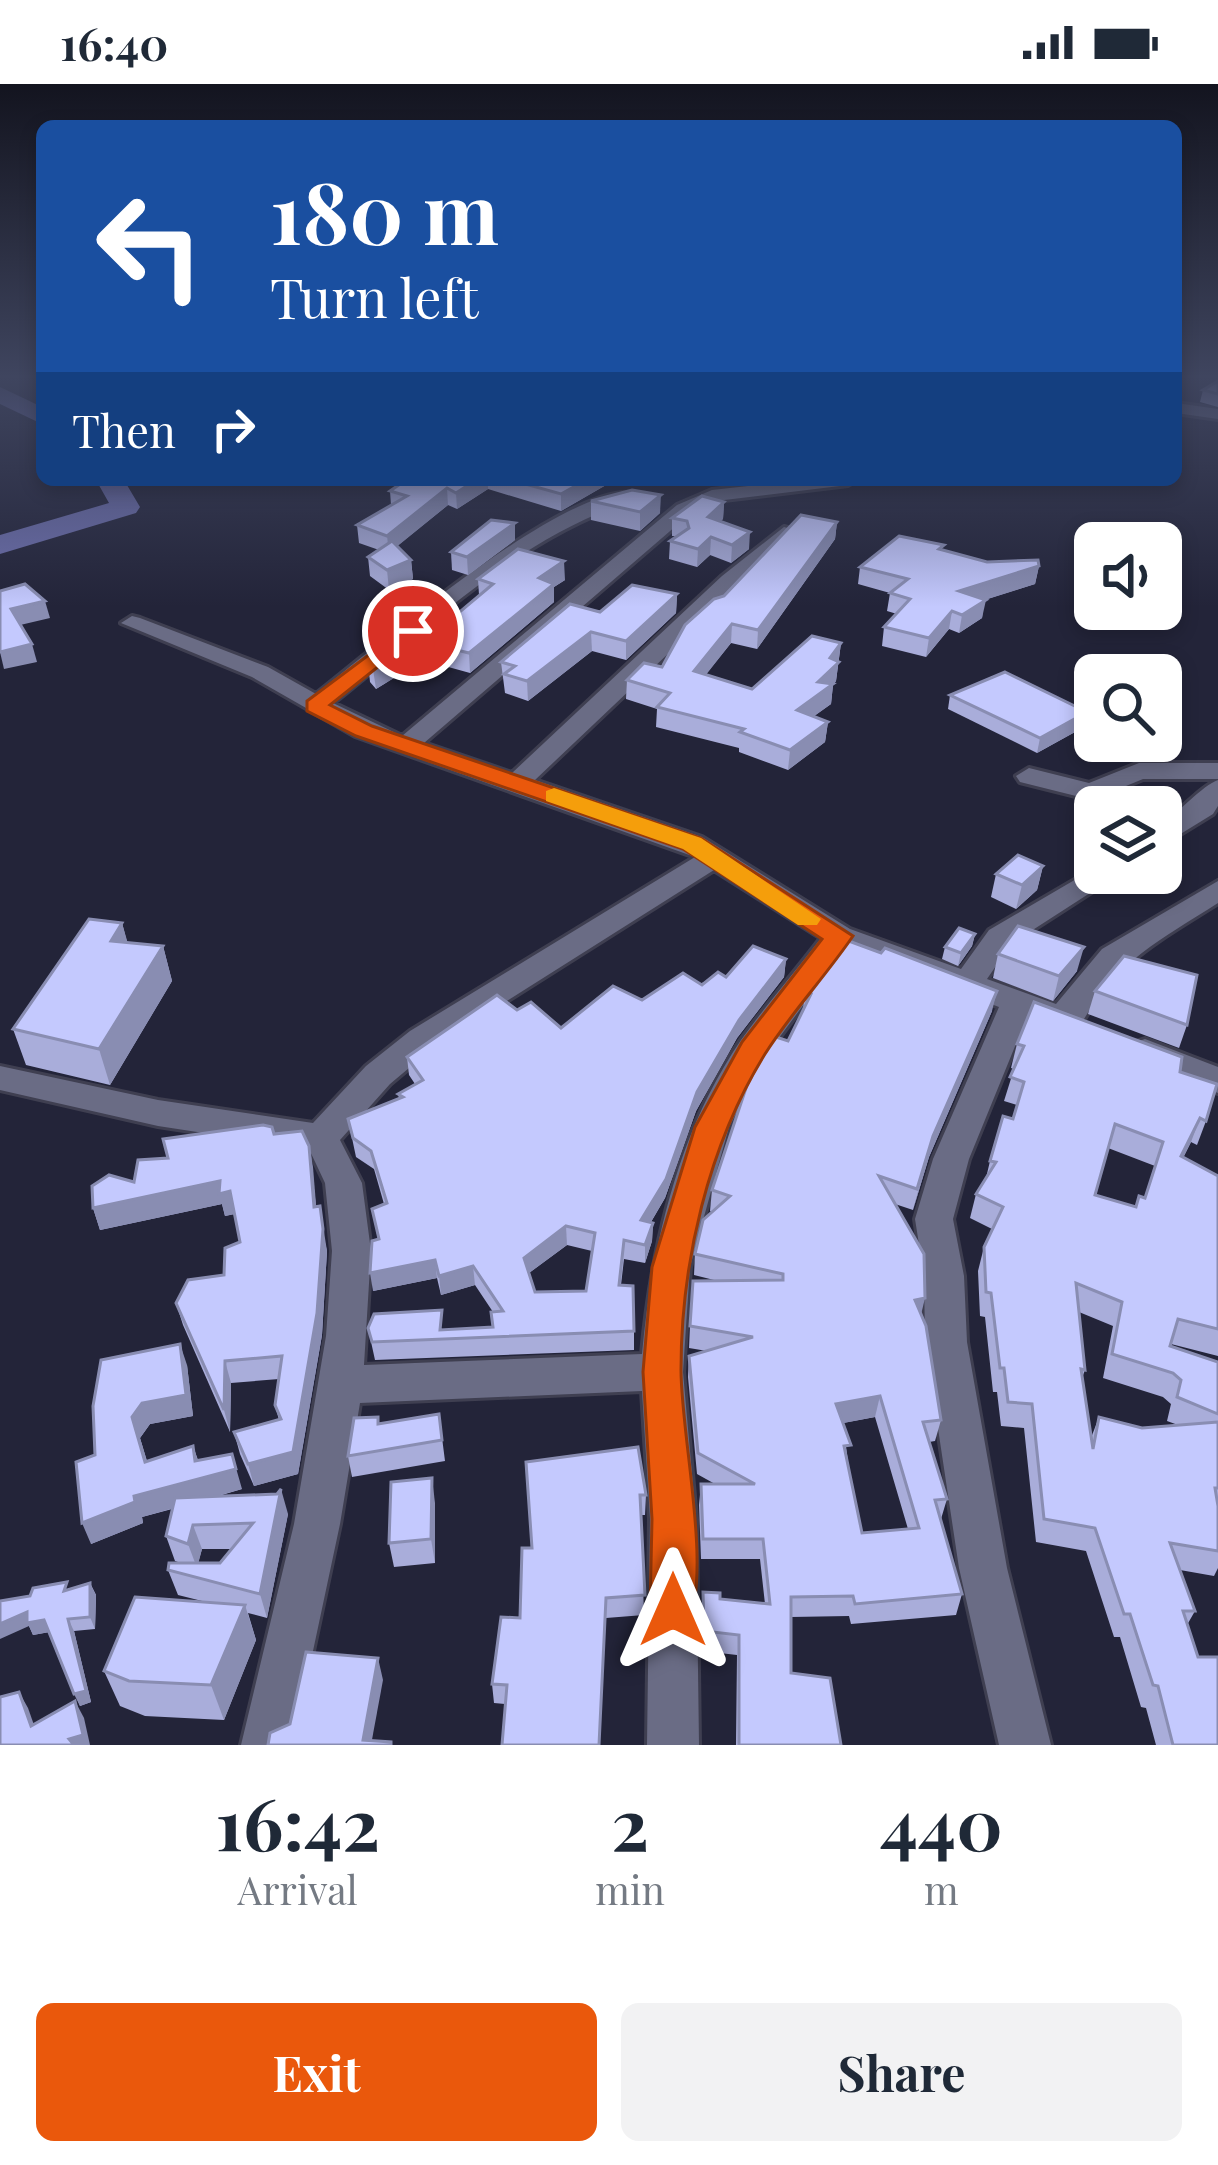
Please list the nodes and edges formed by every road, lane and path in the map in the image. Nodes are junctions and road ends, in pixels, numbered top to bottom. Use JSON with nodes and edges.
{"nodes":[{"id":1,"x":797,"y":486,"type":"edge"},
{"id":2,"x":684,"y":509,"type":"junction"},
{"id":3,"x":784,"y":533,"type":"edge"},
{"id":4,"x":132,"y":623,"type":"dead end"},
{"id":5,"x":315,"y":706,"type":"junction"},
{"id":6,"x":406,"y":745,"type":"junction"},
{"id":7,"x":1218,"y":771,"type":"edge"},
{"id":8,"x":1029,"y":776,"type":"dead end"},
{"id":9,"x":517,"y":783,"type":"junction"},
{"id":10,"x":1218,"y":788,"type":"edge"},
{"id":11,"x":1182,"y":823,"type":"edge"},
{"id":12,"x":716,"y":856,"type":"junction"},
{"id":13,"x":1218,"y":890,"type":"edge"},
{"id":14,"x":1074,"y":893,"type":"edge"},
{"id":15,"x":839,"y":936,"type":"junction"},
{"id":16,"x":968,"y":982,"type":"junction"},
{"id":17,"x":1017,"y":1002,"type":"junction"},
{"id":18,"x":1062,"y":1018,"type":"junction"},
{"id":19,"x":0,"y":1078,"type":"edge"},
{"id":20,"x":1218,"y":1081,"type":"edge"},
{"id":21,"x":321,"y":1138,"type":"junction"},
{"id":22,"x":662,"y":1372,"type":"junction"},
{"id":23,"x":344,"y":1385,"type":"junction"},
{"id":24,"x":267,"y":1745,"type":"edge"},
{"id":25,"x":673,"y":1745,"type":"edge"},
{"id":26,"x":1025,"y":1745,"type":"edge"}],
"edges":[{"from":1,"to":2,"type":"street"},
{"from":2,"to":5,"type":"street"},
{"from":2,"to":6,"type":"street"},
{"from":3,"to":9,"type":"street"},
{"from":4,"to":5,"type":"street"},
{"from":5,"to":6,"type":"street"},
{"from":6,"to":9,"type":"street"},
{"from":7,"to":8,"type":"street"},
{"from":9,"to":12,"type":"street"},
{"from":10,"to":11,"type":"street"},
{"from":12,"to":15,"type":"street"},
{"from":12,"to":21,"type":"street"},
{"from":13,"to":18,"type":"street"},
{"from":14,"to":16,"type":"street"},
{"from":15,"to":16,"type":"street"},
{"from":15,"to":22,"type":"street"},
{"from":16,"to":17,"type":"street"},
{"from":17,"to":18,"type":"street"},
{"from":17,"to":26,"type":"street"},
{"from":18,"to":20,"type":"street"},
{"from":19,"to":21,"type":"street"},
{"from":21,"to":23,"type":"street"},
{"from":22,"to":23,"type":"street"},
{"from":22,"to":25,"type":"street"},
{"from":23,"to":24,"type":"street"}]}
